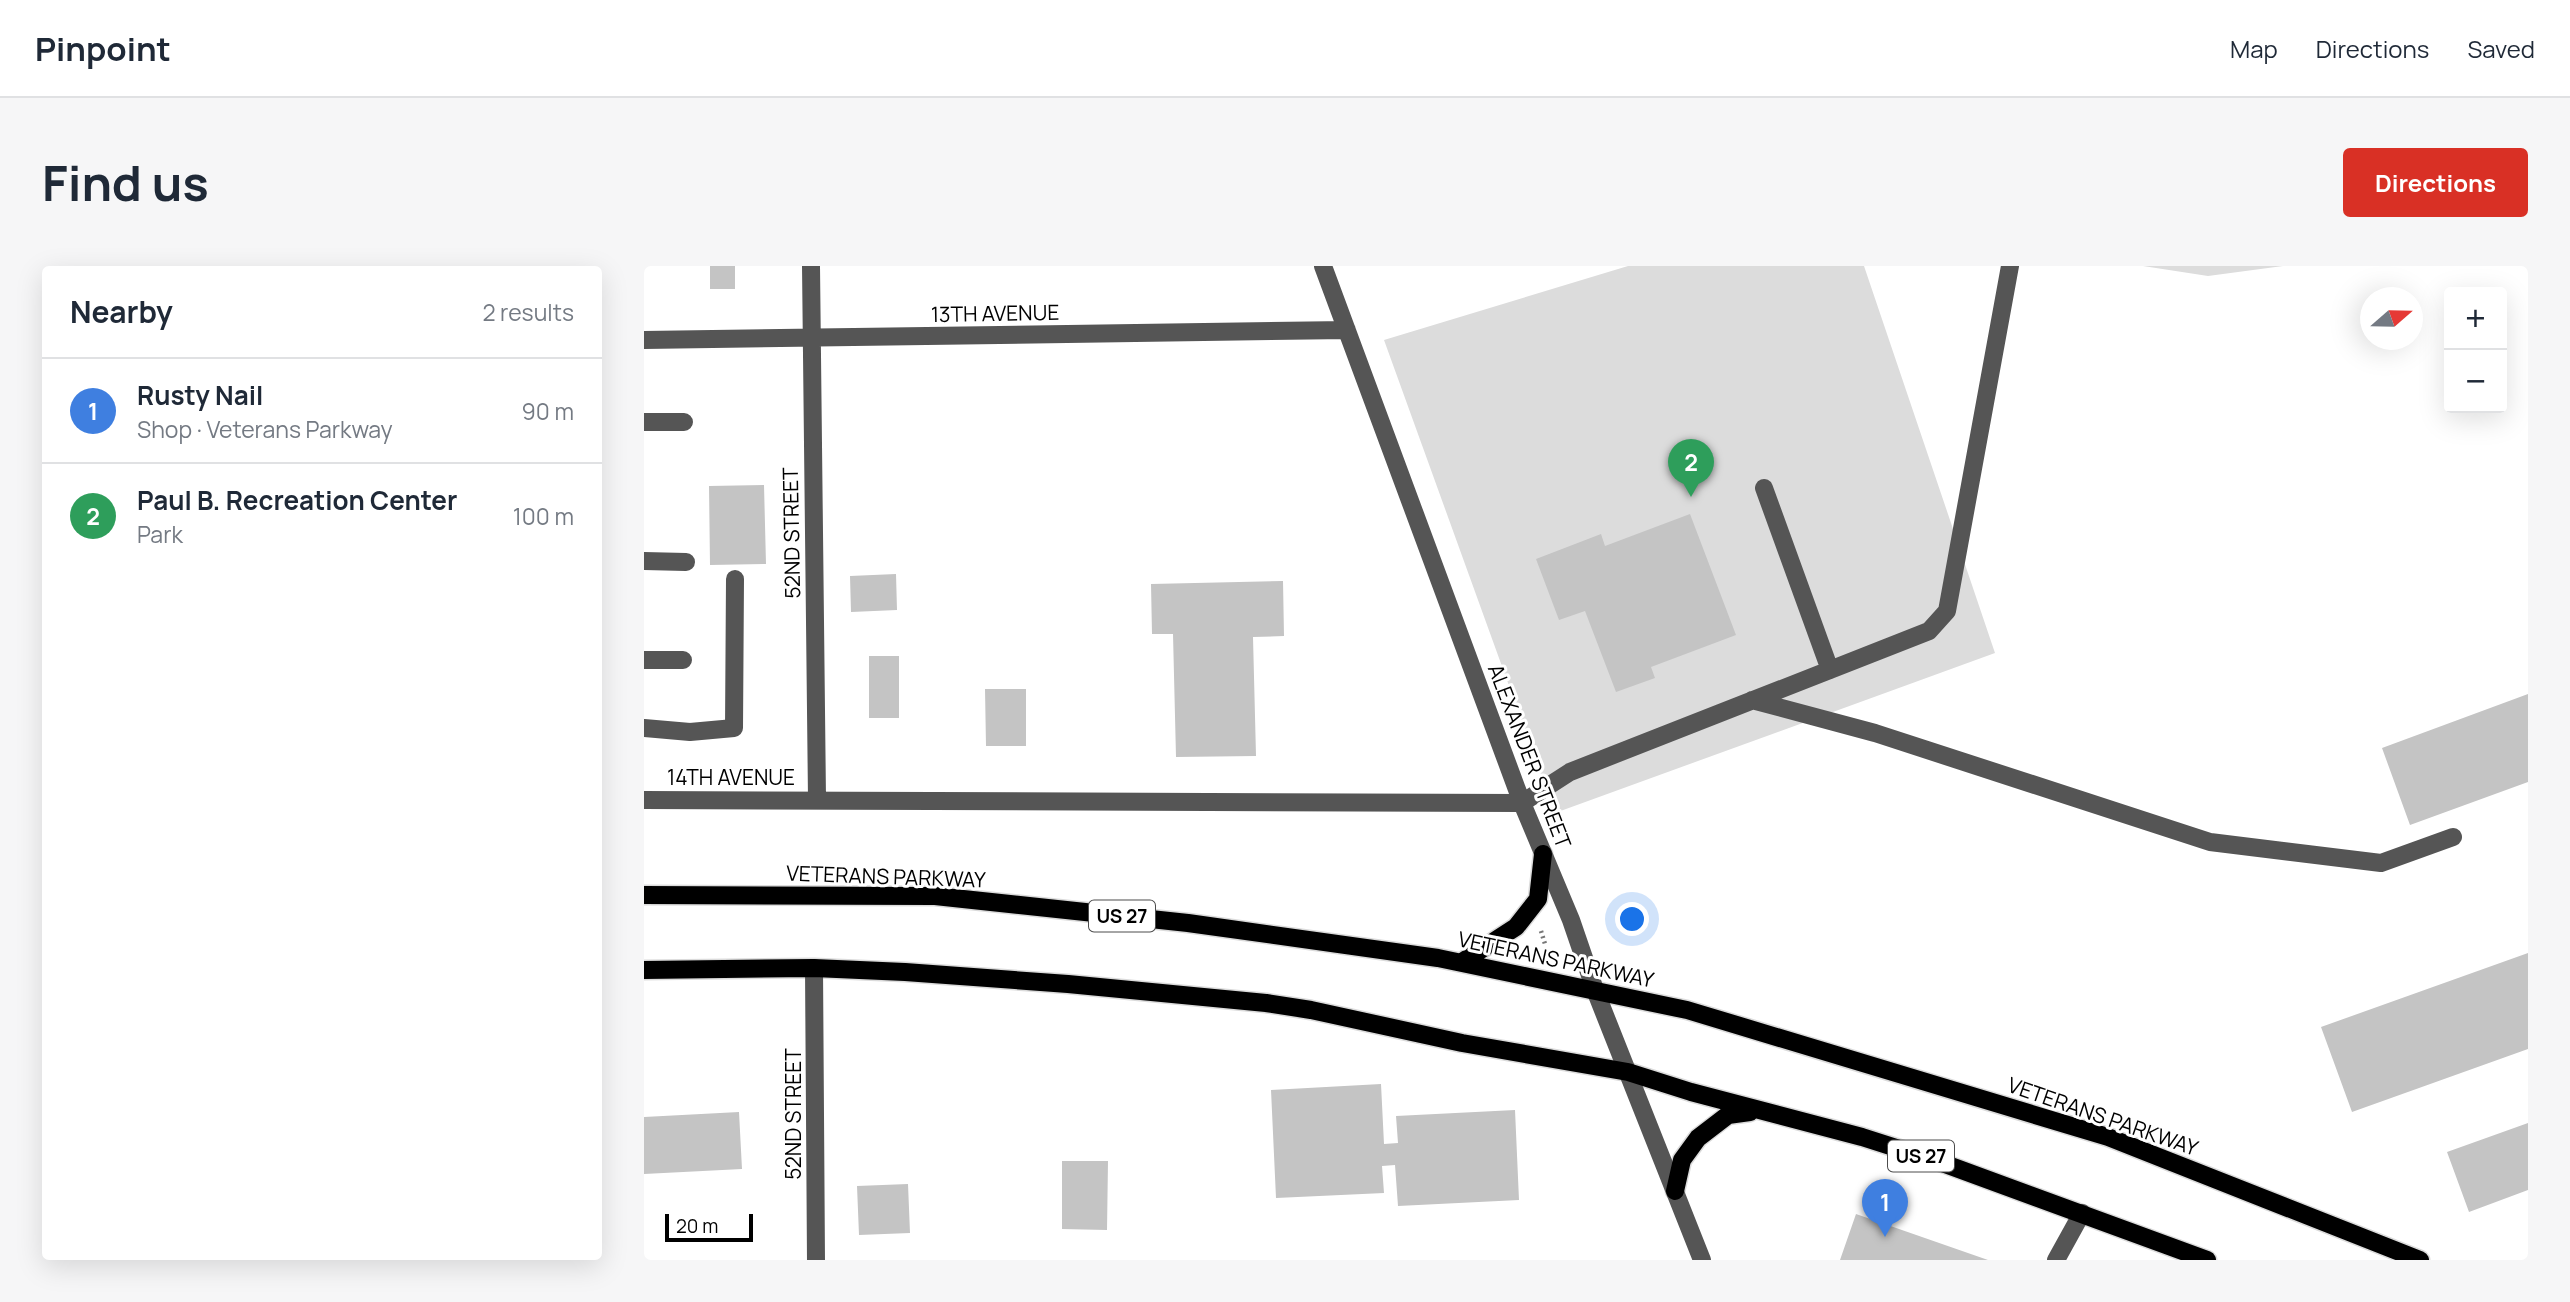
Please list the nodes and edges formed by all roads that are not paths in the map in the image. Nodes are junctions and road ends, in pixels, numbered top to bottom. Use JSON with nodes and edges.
{"nodes":[{"id":1,"x":811,"y":266,"type":"edge"},
{"id":2,"x":1323,"y":266,"type":"edge"},
{"id":3,"x":2010,"y":266,"type":"edge"},
{"id":4,"x":1347,"y":330,"type":"junction"},
{"id":5,"x":811,"y":338,"type":"junction"},
{"id":6,"x":644,"y":340,"type":"edge"},
{"id":7,"x":644,"y":422,"type":"edge"},
{"id":8,"x":684,"y":422,"type":"dead end"},
{"id":9,"x":1764,"y":488,"type":"dead end"},
{"id":10,"x":644,"y":561,"type":"edge"},
{"id":11,"x":686,"y":562,"type":"dead end"},
{"id":12,"x":735,"y":579,"type":"dead end"},
{"id":13,"x":644,"y":660,"type":"edge"},
{"id":14,"x":683,"y":660,"type":"dead end"},
{"id":15,"x":1830,"y":670,"type":"junction"},
{"id":16,"x":1752,"y":701,"type":"junction"},
{"id":17,"x":644,"y":727,"type":"edge"},
{"id":18,"x":817,"y":799,"type":"junction"},
{"id":19,"x":644,"y":800,"type":"edge"},
{"id":20,"x":1522,"y":803,"type":"junction"},
{"id":21,"x":2454,"y":837,"type":"dead end"},
{"id":22,"x":1544,"y":855,"type":"junction"},
{"id":23,"x":644,"y":895,"type":"edge"},
{"id":24,"x":1462,"y":962,"type":"junction"},
{"id":25,"x":814,"y":968,"type":"junction"},
{"id":26,"x":644,"y":971,"type":"edge"},
{"id":27,"x":1595,"y":990,"type":"junction"},
{"id":28,"x":1628,"y":1072,"type":"junction"},
{"id":29,"x":1760,"y":1110,"type":"junction"},
{"id":30,"x":1675,"y":1191,"type":"junction"},
{"id":31,"x":2082,"y":1213,"type":"junction"},
{"id":32,"x":817,"y":1260,"type":"edge"},
{"id":33,"x":1702,"y":1260,"type":"edge"},
{"id":34,"x":2056,"y":1260,"type":"edge"},
{"id":35,"x":2207,"y":1260,"type":"edge"},
{"id":36,"x":2420,"y":1260,"type":"edge"}],
"edges":[{"from":1,"to":5,"type":"street","name":"52ND STREET"},
{"from":2,"to":4,"type":"street","name":"ALEXANDER STREET"},
{"from":3,"to":15,"type":"street"},
{"from":4,"to":5,"type":"street","name":"13TH AVENUE"},
{"from":4,"to":20,"type":"street","name":"ALEXANDER STREET"},
{"from":5,"to":6,"type":"street","name":"13TH AVENUE"},
{"from":5,"to":18,"type":"street","name":"52ND STREET"},
{"from":7,"to":8,"type":"street"},
{"from":9,"to":15,"type":"street"},
{"from":10,"to":11,"type":"street"},
{"from":12,"to":17,"type":"street"},
{"from":13,"to":14,"type":"street"},
{"from":15,"to":16,"type":"street"},
{"from":16,"to":20,"type":"street"},
{"from":16,"to":21,"type":"street"},
{"from":18,"to":19,"type":"street","name":"14TH AVENUE"},
{"from":18,"to":20,"type":"street"},
{"from":20,"to":22,"type":"street","name":"ALEXANDER STREET"},
{"from":22,"to":24,"type":"main road"},
{"from":22,"to":27,"type":"street","name":"ALEXANDER STREET"},
{"from":23,"to":24,"type":"main road","name":"VETERANS PARKWAY","number":"US 27"},
{"from":24,"to":27,"type":"main road","name":"VETERANS PARKWAY","number":"US 27"},
{"from":25,"to":26,"type":"main road","number":"US 27"},
{"from":25,"to":28,"type":"main road","number":"US 27"},
{"from":25,"to":32,"type":"street","name":"52ND STREET"},
{"from":27,"to":28,"type":"street","name":"ALEXANDER STREET"},
{"from":27,"to":36,"type":"main road","name":"VETERANS PARKWAY","number":"US 27"},
{"from":28,"to":29,"type":"main road","number":"US 27"},
{"from":28,"to":30,"type":"street","name":"ALEXANDER STREET"},
{"from":29,"to":30,"type":"main road"},
{"from":29,"to":31,"type":"main road","number":"US 27"},
{"from":30,"to":33,"type":"street","name":"ALEXANDER STREET"},
{"from":31,"to":34,"type":"street"},
{"from":31,"to":35,"type":"main road","number":"US 27"}]}
